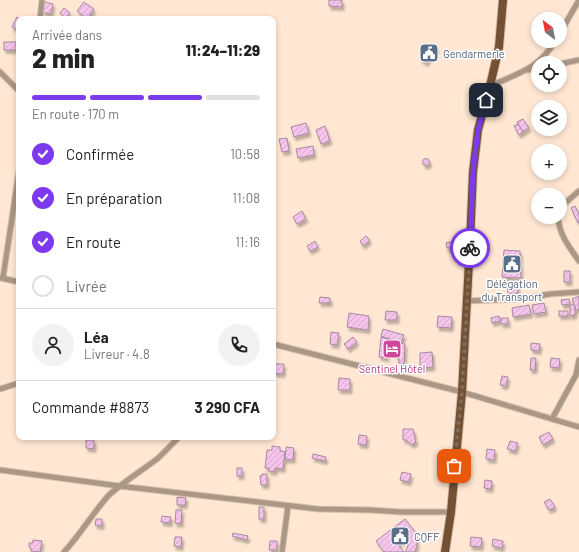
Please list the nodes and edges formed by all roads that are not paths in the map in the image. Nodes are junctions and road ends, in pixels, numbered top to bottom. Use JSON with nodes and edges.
{"nodes":[{"id":1,"x":42,"y":0,"type":"edge"},
{"id":2,"x":503,"y":0,"type":"edge"},
{"id":3,"x":579,"y":0,"type":"edge"},
{"id":4,"x":40,"y":16,"type":"edge"},
{"id":5,"x":567,"y":21,"type":"edge"},
{"id":6,"x":550,"y":48,"type":"edge"},
{"id":7,"x":579,"y":60,"type":"edge"},
{"id":8,"x":567,"y":63,"type":"edge"},
{"id":9,"x":531,"y":70,"type":"edge"},
{"id":10,"x":525,"y":71,"type":"junction"},
{"id":11,"x":0,"y":72,"type":"edge"},
{"id":12,"x":490,"y":86,"type":"junction"},
{"id":13,"x":16,"y":88,"type":"edge"},
{"id":14,"x":16,"y":189,"type":"edge"},
{"id":15,"x":579,"y":191,"type":"edge"},
{"id":16,"x":567,"y":201,"type":"edge"},
{"id":17,"x":559,"y":224,"type":"edge"},
{"id":18,"x":579,"y":261,"type":"edge"},
{"id":19,"x":1,"y":278,"type":"edge"},
{"id":20,"x":16,"y":281,"type":"edge"},
{"id":21,"x":579,"y":292,"type":"edge"},
{"id":22,"x":466,"y":301,"type":"junction"},
{"id":23,"x":276,"y":345,"type":"edge"},
{"id":24,"x":579,"y":360,"type":"edge"},
{"id":25,"x":16,"y":384,"type":"edge"},
{"id":26,"x":0,"y":389,"type":"edge"},
{"id":27,"x":462,"y":392,"type":"junction"},
{"id":28,"x":552,"y":419,"type":"junction"},
{"id":29,"x":579,"y":428,"type":"edge"},
{"id":30,"x":176,"y":440,"type":"edge"},
{"id":31,"x":0,"y":470,"type":"edge"},
{"id":32,"x":120,"y":486,"type":"junction"},
{"id":33,"x":288,"y":506,"type":"junction"},
{"id":34,"x":451,"y":512,"type":"junction"},
{"id":35,"x":64,"y":552,"type":"edge"},
{"id":36,"x":282,"y":552,"type":"edge"},
{"id":37,"x":445,"y":552,"type":"edge"}],
"edges":[{"from":1,"to":4,"type":"street"},
{"from":2,"to":12,"type":"main road"},
{"from":3,"to":5,"type":"street"},
{"from":6,"to":10,"type":"street"},
{"from":7,"to":8,"type":"street"},
{"from":9,"to":10,"type":"street"},
{"from":10,"to":12,"type":"street"},
{"from":11,"to":13,"type":"street"},
{"from":12,"to":22,"type":"main road"},
{"from":14,"to":19,"type":"street"},
{"from":15,"to":16,"type":"street"},
{"from":17,"to":18,"type":"street"},
{"from":19,"to":20,"type":"street"},
{"from":21,"to":22,"type":"street"},
{"from":22,"to":27,"type":"main road"},
{"from":23,"to":27,"type":"street"},
{"from":24,"to":28,"type":"street"},
{"from":25,"to":26,"type":"street"},
{"from":27,"to":28,"type":"street"},
{"from":27,"to":34,"type":"main road"},
{"from":28,"to":29,"type":"street"},
{"from":30,"to":32,"type":"street"},
{"from":31,"to":32,"type":"street"},
{"from":32,"to":33,"type":"street"},
{"from":32,"to":35,"type":"street"},
{"from":33,"to":34,"type":"street"},
{"from":33,"to":36,"type":"street"},
{"from":34,"to":37,"type":"main road"}]}
